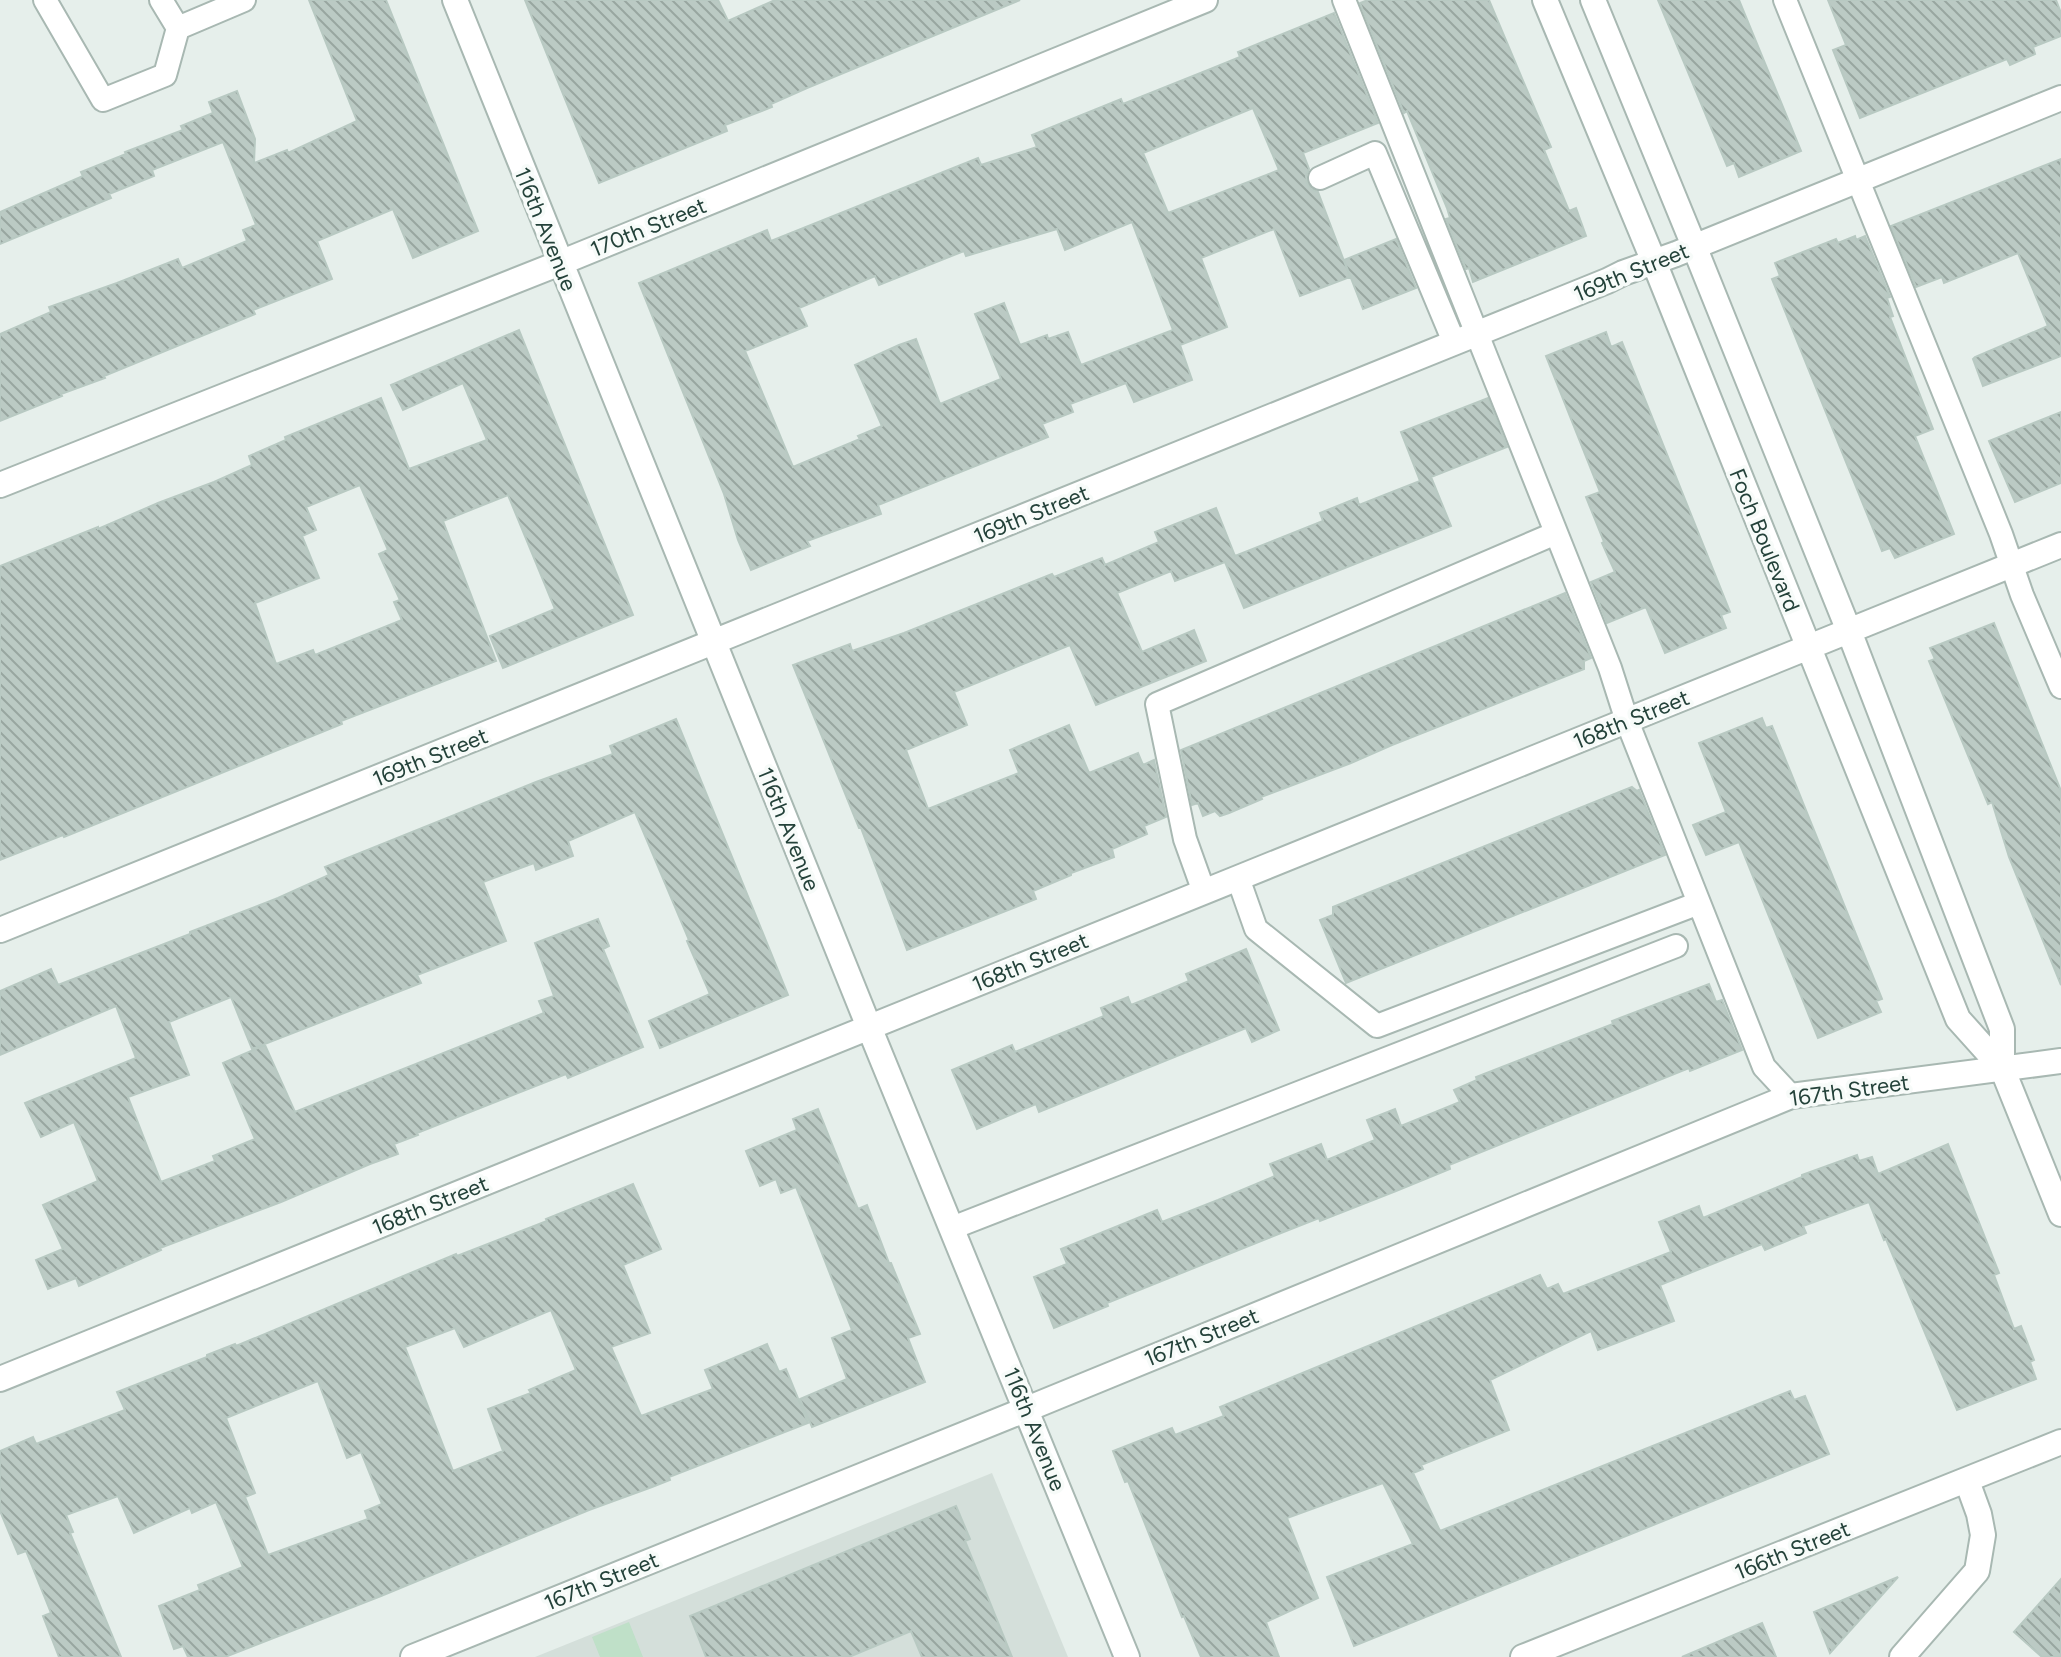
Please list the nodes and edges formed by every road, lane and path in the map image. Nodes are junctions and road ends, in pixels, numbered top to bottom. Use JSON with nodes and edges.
{"nodes":[{"id":1,"x":45,"y":0,"type":"edge"},
{"id":2,"x":161,"y":0,"type":"edge"},
{"id":3,"x":244,"y":0,"type":"edge"},
{"id":4,"x":455,"y":0,"type":"edge"},
{"id":5,"x":1205,"y":0,"type":"edge"},
{"id":6,"x":1344,"y":0,"type":"edge"},
{"id":7,"x":1545,"y":0,"type":"edge"},
{"id":8,"x":1593,"y":0,"type":"edge"},
{"id":9,"x":1785,"y":0,"type":"edge"},
{"id":10,"x":178,"y":28,"type":"junction"},
{"id":11,"x":2061,"y":98,"type":"edge"},
{"id":12,"x":1320,"y":178,"type":"dead end"},
{"id":13,"x":1857,"y":180,"type":"junction"},
{"id":14,"x":1694,"y":246,"type":"junction"},
{"id":15,"x":1654,"y":262,"type":"junction"},
{"id":16,"x":560,"y":263,"type":"junction"},
{"id":17,"x":1477,"y":334,"type":"junction"},
{"id":18,"x":1454,"y":342,"type":"junction"},
{"id":19,"x":0,"y":485,"type":"edge"},
{"id":20,"x":1556,"y":533,"type":"junction"},
{"id":21,"x":2061,"y":545,"type":"edge"},
{"id":22,"x":2011,"y":565,"type":"junction"},
{"id":23,"x":1849,"y":631,"type":"junction"},
{"id":24,"x":714,"y":642,"type":"junction"},
{"id":25,"x":1808,"y":647,"type":"junction"},
{"id":26,"x":2061,"y":687,"type":"edge"},
{"id":27,"x":1627,"y":721,"type":"junction"},
{"id":28,"x":1238,"y":878,"type":"junction"},
{"id":29,"x":1204,"y":892,"type":"junction"},
{"id":30,"x":1699,"y":903,"type":"junction"},
{"id":31,"x":0,"y":930,"type":"edge"},
{"id":32,"x":1676,"y":946,"type":"dead end"},
{"id":33,"x":869,"y":1027,"type":"junction"},
{"id":34,"x":2061,"y":1061,"type":"edge"},
{"id":35,"x":2002,"y":1068,"type":"junction"},
{"id":36,"x":1791,"y":1096,"type":"junction"},
{"id":37,"x":2061,"y":1214,"type":"edge"},
{"id":38,"x":952,"y":1228,"type":"junction"},
{"id":39,"x":0,"y":1379,"type":"edge"},
{"id":40,"x":1027,"y":1409,"type":"junction"},
{"id":41,"x":2061,"y":1442,"type":"edge"},
{"id":42,"x":1967,"y":1481,"type":"junction"},
{"id":43,"x":413,"y":1657,"type":"edge"},
{"id":44,"x":1127,"y":1657,"type":"edge"},
{"id":45,"x":1523,"y":1657,"type":"edge"},
{"id":46,"x":1902,"y":1657,"type":"edge"}],
"edges":[{"from":1,"to":10,"type":"lane"},
{"from":2,"to":10,"type":"lane"},
{"from":3,"to":10,"type":"lane"},
{"from":4,"to":16,"type":"street","name":"116th Avenue"},
{"from":5,"to":16,"type":"street","name":"170th Street"},
{"from":6,"to":17,"type":"lane"},
{"from":7,"to":15,"type":"street","name":"Foch Boulevard"},
{"from":8,"to":14,"type":"street","name":"Foch Boulevard"},
{"from":9,"to":13,"type":"lane"},
{"from":11,"to":13,"type":"street","name":"169th Street"},
{"from":12,"to":18,"type":"lane"},
{"from":13,"to":14,"type":"street","name":"169th Street"},
{"from":13,"to":22,"type":"lane"},
{"from":14,"to":15,"type":"street","name":"169th Street"},
{"from":14,"to":23,"type":"street","name":"Foch Boulevard"},
{"from":15,"to":17,"type":"street","name":"169th Street"},
{"from":15,"to":25,"type":"street","name":"Foch Boulevard"},
{"from":16,"to":19,"type":"street","name":"170th Street"},
{"from":16,"to":24,"type":"street","name":"116th Avenue"},
{"from":17,"to":18,"type":"street","name":"169th Street"},
{"from":17,"to":20,"type":"lane"},
{"from":18,"to":24,"type":"street","name":"169th Street"},
{"from":20,"to":27,"type":"lane"},
{"from":20,"to":29,"type":"lane"},
{"from":21,"to":22,"type":"street","name":"168th Street"},
{"from":22,"to":23,"type":"street","name":"168th Street"},
{"from":22,"to":26,"type":"lane"},
{"from":23,"to":25,"type":"street","name":"168th Street"},
{"from":23,"to":35,"type":"street","name":"Foch Boulevard"},
{"from":24,"to":31,"type":"street","name":"169th Street"},
{"from":24,"to":33,"type":"street","name":"116th Avenue"},
{"from":25,"to":27,"type":"street","name":"168th Street"},
{"from":25,"to":35,"type":"street","name":"Foch Boulevard"},
{"from":27,"to":28,"type":"street","name":"168th Street"},
{"from":27,"to":30,"type":"lane"},
{"from":28,"to":29,"type":"street","name":"168th Street"},
{"from":28,"to":30,"type":"lane"},
{"from":29,"to":33,"type":"street","name":"168th Street"},
{"from":30,"to":36,"type":"lane"},
{"from":32,"to":38,"type":"lane"},
{"from":33,"to":38,"type":"street","name":"116th Avenue"},
{"from":33,"to":39,"type":"street","name":"168th Street"},
{"from":34,"to":35,"type":"street","name":"167th Street"},
{"from":35,"to":36,"type":"street","name":"167th Street"},
{"from":35,"to":37,"type":"street","name":"Foch Boulevard"},
{"from":36,"to":40,"type":"street","name":"167th Street"},
{"from":38,"to":40,"type":"street","name":"116th Avenue"},
{"from":40,"to":43,"type":"street","name":"167th Street"},
{"from":40,"to":44,"type":"street","name":"116th Avenue"},
{"from":41,"to":42,"type":"street","name":"166th Street"},
{"from":42,"to":45,"type":"street","name":"166th Street"},
{"from":42,"to":46,"type":"street"}]}
